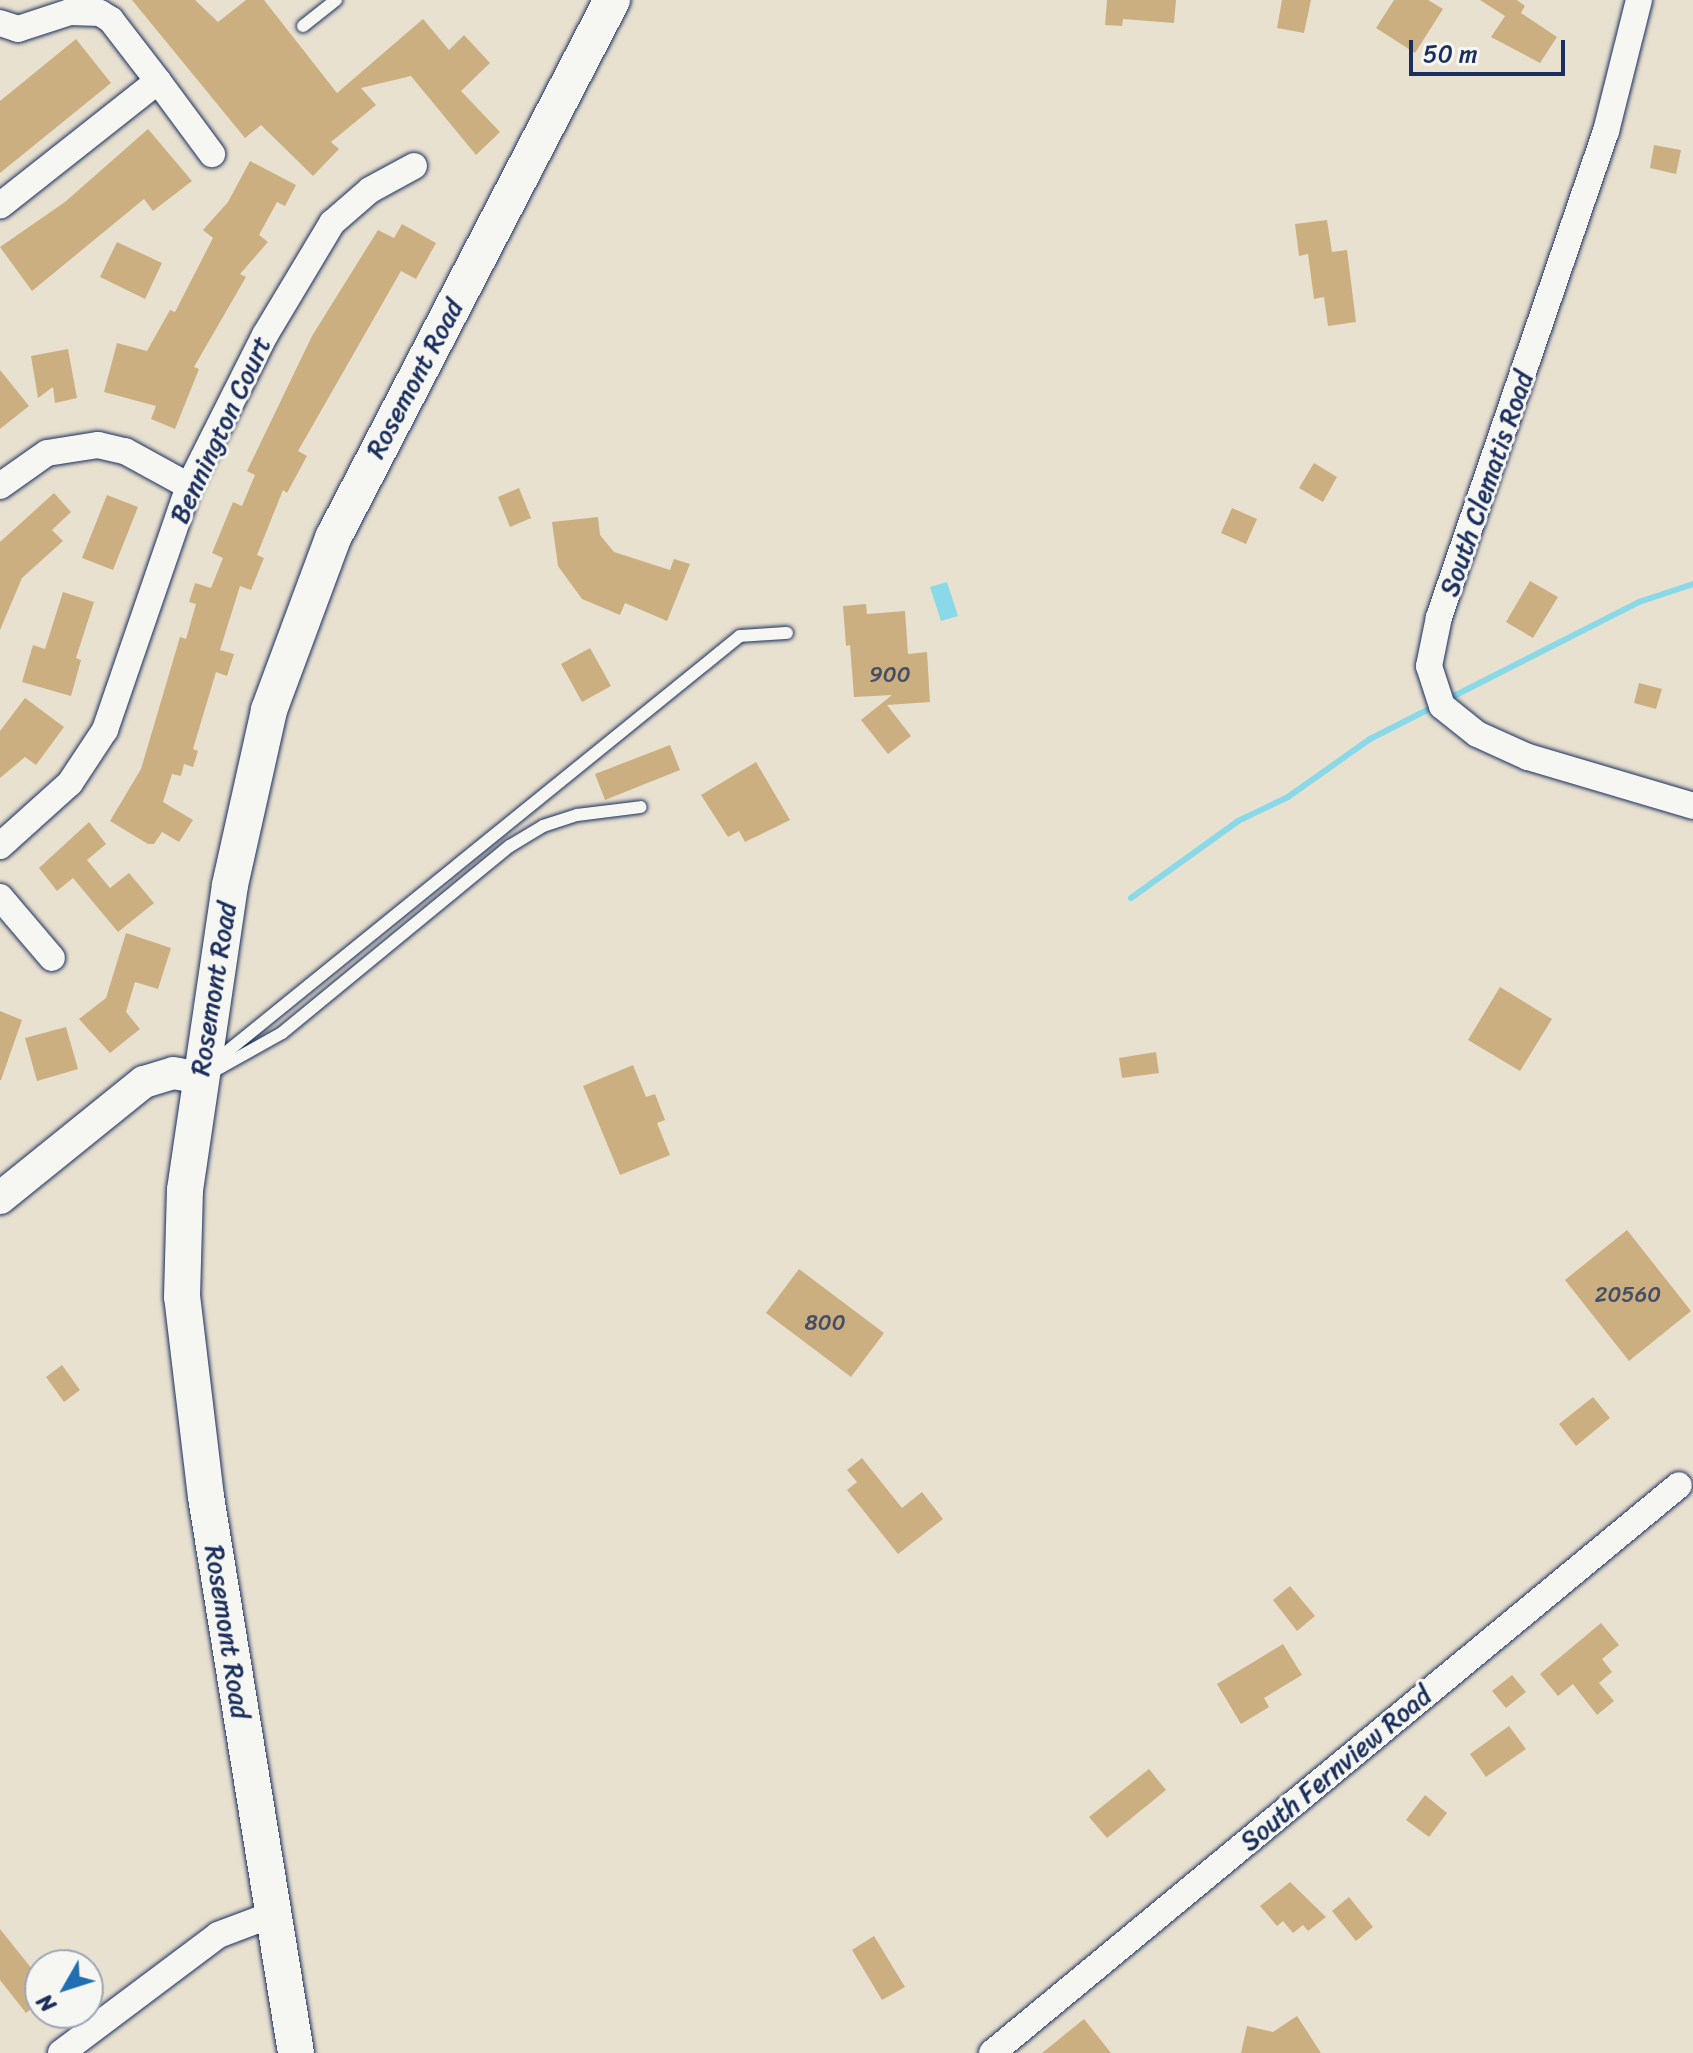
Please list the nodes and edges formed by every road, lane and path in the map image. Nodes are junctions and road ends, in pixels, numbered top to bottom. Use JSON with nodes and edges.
{"nodes":[{"id":1,"x":336,"y":0,"type":"edge"},
{"id":2,"x":612,"y":0,"type":"edge"},
{"id":3,"x":1639,"y":0,"type":"edge"},
{"id":4,"x":0,"y":23,"type":"edge"},
{"id":5,"x":303,"y":26,"type":"dead end"},
{"id":6,"x":158,"y":81,"type":"junction"},
{"id":7,"x":212,"y":154,"type":"dead end"},
{"id":8,"x":414,"y":166,"type":"dead end"},
{"id":9,"x":0,"y":206,"type":"edge"},
{"id":10,"x":0,"y":486,"type":"edge"},
{"id":11,"x":189,"y":486,"type":"junction"},
{"id":12,"x":787,"y":633,"type":"dead end"},
{"id":13,"x":1693,"y":806,"type":"edge"},
{"id":14,"x":641,"y":807,"type":"dead end"},
{"id":15,"x":0,"y":846,"type":"edge"},
{"id":16,"x":0,"y":897,"type":"edge"},
{"id":17,"x":52,"y":958,"type":"dead end"},
{"id":18,"x":201,"y":1078,"type":"junction"},
{"id":19,"x":0,"y":1198,"type":"edge"},
{"id":20,"x":1686,"y":1485,"type":"edge"},
{"id":21,"x":271,"y":1915,"type":"junction"},
{"id":22,"x":61,"y":2053,"type":"edge"},
{"id":23,"x":296,"y":2053,"type":"edge"},
{"id":24,"x":992,"y":2053,"type":"edge"}],
"edges":[{"from":1,"to":5,"type":"lane"},
{"from":2,"to":18,"type":"main road","name":"Rosemont Road"},
{"from":3,"to":13,"type":"street","name":"South Clematis Road"},
{"from":4,"to":6,"type":"street"},
{"from":6,"to":7,"type":"street"},
{"from":6,"to":9,"type":"street"},
{"from":8,"to":11,"type":"street","name":"Bennington Court"},
{"from":10,"to":11,"type":"street"},
{"from":11,"to":15,"type":"street","name":"Bennington Court"},
{"from":12,"to":18,"type":"lane"},
{"from":14,"to":18,"type":"lane"},
{"from":16,"to":17,"type":"street"},
{"from":18,"to":19,"type":"street"},
{"from":18,"to":21,"type":"main road","name":"Rosemont Road"},
{"from":20,"to":24,"type":"street","name":"South Fernview Road"},
{"from":21,"to":22,"type":"street"},
{"from":21,"to":23,"type":"main road","name":"Rosemont Road"}]}
